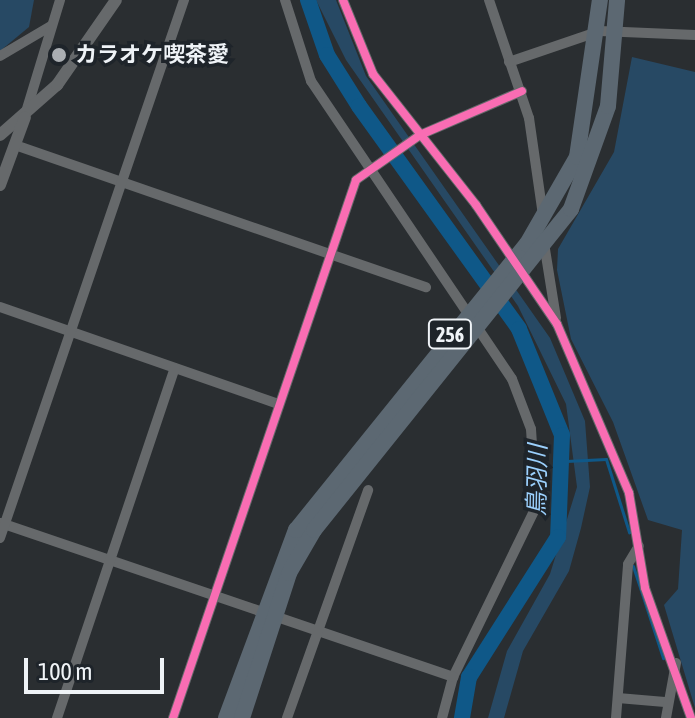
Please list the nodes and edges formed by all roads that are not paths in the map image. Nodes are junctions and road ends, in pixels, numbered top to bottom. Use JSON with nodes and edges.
{"nodes":[{"id":1,"x":60,"y":0,"type":"edge"},
{"id":2,"x":116,"y":0,"type":"edge"},
{"id":3,"x":184,"y":0,"type":"edge"},
{"id":4,"x":285,"y":0,"type":"edge"},
{"id":5,"x":343,"y":0,"type":"edge"},
{"id":6,"x":489,"y":0,"type":"edge"},
{"id":7,"x":600,"y":0,"type":"edge"},
{"id":8,"x":617,"y":0,"type":"edge"},
{"id":9,"x":51,"y":26,"type":"junction"},
{"id":10,"x":608,"y":29,"type":"junction"},
{"id":11,"x":695,"y":35,"type":"edge"},
{"id":12,"x":0,"y":56,"type":"edge"},
{"id":13,"x":509,"y":62,"type":"junction"},
{"id":14,"x":522,"y":91,"type":"junction"},
{"id":15,"x":26,"y":113,"type":"junction"},
{"id":16,"x":0,"y":135,"type":"edge"},
{"id":17,"x":419,"y":136,"type":"junction"},
{"id":18,"x":15,"y":145,"type":"junction"},
{"id":19,"x":367,"y":168,"type":"junction"},
{"id":20,"x":123,"y":181,"type":"junction"},
{"id":21,"x":0,"y":185,"type":"edge"},
{"id":22,"x":332,"y":253,"type":"junction"},
{"id":23,"x":426,"y":287,"type":"dead end"},
{"id":24,"x":0,"y":307,"type":"edge"},
{"id":25,"x":557,"y":324,"type":"junction"},
{"id":26,"x":71,"y":332,"type":"junction"},
{"id":27,"x":175,"y":368,"type":"junction"},
{"id":28,"x":278,"y":404,"type":"junction"},
{"id":29,"x":344,"y":475,"type":"junction"},
{"id":30,"x":368,"y":490,"type":"dead end"},
{"id":31,"x":2,"y":523,"type":"edge"},
{"id":32,"x":0,"y":538,"type":"edge"},
{"id":33,"x":639,"y":546,"type":"junction"},
{"id":34,"x":112,"y":560,"type":"junction"},
{"id":35,"x":215,"y":596,"type":"junction"},
{"id":36,"x":269,"y":614,"type":"junction"},
{"id":37,"x":317,"y":632,"type":"junction"},
{"id":38,"x":676,"y":663,"type":"junction"},
{"id":39,"x":453,"y":677,"type":"junction"},
{"id":40,"x":618,"y":698,"type":"junction"},
{"id":41,"x":665,"y":702,"type":"junction"},
{"id":42,"x":57,"y":718,"type":"edge"},
{"id":43,"x":173,"y":718,"type":"edge"},
{"id":44,"x":226,"y":718,"type":"edge"},
{"id":45,"x":242,"y":718,"type":"edge"},
{"id":46,"x":287,"y":718,"type":"edge"},
{"id":47,"x":442,"y":718,"type":"edge"},
{"id":48,"x":616,"y":718,"type":"edge"},
{"id":49,"x":666,"y":718,"type":"edge"},
{"id":50,"x":691,"y":718,"type":"edge"}],
"edges":[{"from":1,"to":9,"type":"street"},
{"from":2,"to":15,"type":"street"},
{"from":3,"to":20,"type":"street"},
{"from":4,"to":19,"type":"street"},
{"from":5,"to":17,"type":"street"},
{"from":6,"to":13,"type":"street"},
{"from":7,"to":10,"type":"highway","number":"256"},
{"from":8,"to":10,"type":"highway","number":"256"},
{"from":9,"to":12,"type":"street"},
{"from":9,"to":15,"type":"street"},
{"from":10,"to":11,"type":"street"},
{"from":10,"to":13,"type":"street"},
{"from":10,"to":29,"type":"highway","number":"256"},
{"from":10,"to":29,"type":"highway","number":"256"},
{"from":13,"to":14,"type":"street"},
{"from":14,"to":17,"type":"street"},
{"from":14,"to":25,"type":"street"},
{"from":15,"to":16,"type":"street"},
{"from":15,"to":18,"type":"street"},
{"from":17,"to":19,"type":"street"},
{"from":17,"to":25,"type":"street"},
{"from":18,"to":20,"type":"street"},
{"from":18,"to":21,"type":"street"},
{"from":19,"to":22,"type":"street"},
{"from":19,"to":39,"type":"street"},
{"from":20,"to":22,"type":"street"},
{"from":20,"to":26,"type":"street"},
{"from":22,"to":23,"type":"street"},
{"from":22,"to":28,"type":"street"},
{"from":24,"to":26,"type":"street"},
{"from":25,"to":33,"type":"street"},
{"from":26,"to":27,"type":"street"},
{"from":26,"to":31,"type":"street"},
{"from":27,"to":28,"type":"street"},
{"from":27,"to":34,"type":"street"},
{"from":28,"to":35,"type":"street"},
{"from":29,"to":36,"type":"highway","number":"256"},
{"from":30,"to":37,"type":"street"},
{"from":31,"to":32,"type":"street"},
{"from":31,"to":34,"type":"street"},
{"from":33,"to":38,"type":"street"},
{"from":33,"to":40,"type":"street"},
{"from":34,"to":35,"type":"street"},
{"from":34,"to":42,"type":"street"},
{"from":35,"to":36,"type":"street"},
{"from":35,"to":43,"type":"street"},
{"from":36,"to":37,"type":"street"},
{"from":36,"to":44,"type":"highway","number":"256"},
{"from":36,"to":45,"type":"highway","number":"256"},
{"from":37,"to":39,"type":"street"},
{"from":37,"to":46,"type":"street"},
{"from":38,"to":41,"type":"street"},
{"from":38,"to":50,"type":"street"},
{"from":39,"to":47,"type":"street"},
{"from":40,"to":41,"type":"street"},
{"from":40,"to":48,"type":"street"},
{"from":41,"to":49,"type":"street"}]}
